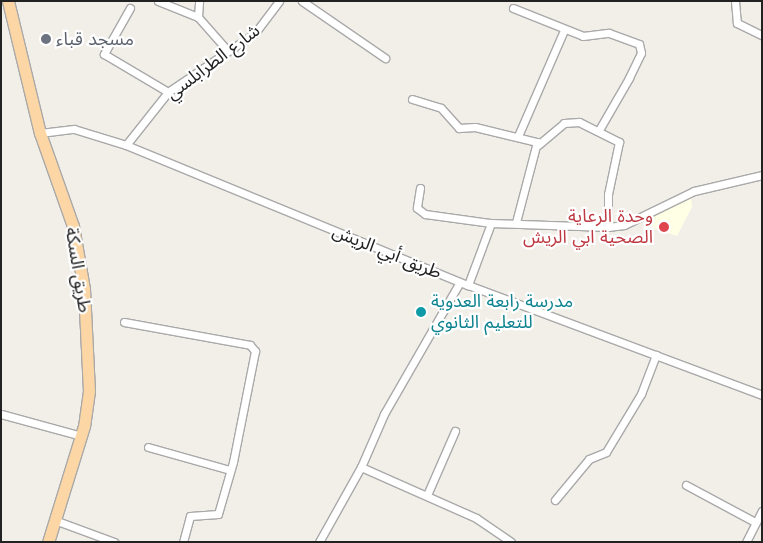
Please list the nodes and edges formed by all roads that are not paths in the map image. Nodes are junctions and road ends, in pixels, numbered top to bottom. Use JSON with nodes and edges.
{"nodes":[{"id":1,"x":8,"y":1,"type":"edge"},
{"id":2,"x":158,"y":1,"type":"edge"},
{"id":3,"x":199,"y":1,"type":"edge"},
{"id":4,"x":279,"y":1,"type":"edge"},
{"id":5,"x":302,"y":1,"type":"edge"},
{"id":6,"x":735,"y":1,"type":"edge"},
{"id":7,"x":130,"y":8,"type":"dead end"},
{"id":8,"x":513,"y":8,"type":"dead end"},
{"id":9,"x":198,"y":17,"type":"junction"},
{"id":10,"x":564,"y":30,"type":"junction"},
{"id":11,"x":762,"y":34,"type":"edge"},
{"id":12,"x":228,"y":51,"type":"junction"},
{"id":13,"x":385,"y":58,"type":"dead end"},
{"id":14,"x":168,"y":92,"type":"junction"},
{"id":15,"x":412,"y":99,"type":"dead end"},
{"id":16,"x":599,"y":130,"type":"junction"},
{"id":17,"x":40,"y":133,"type":"junction"},
{"id":18,"x":518,"y":136,"type":"junction"},
{"id":19,"x":126,"y":145,"type":"junction"},
{"id":20,"x":538,"y":145,"type":"junction"},
{"id":21,"x":762,"y":175,"type":"edge"},
{"id":22,"x":420,"y":188,"type":"dead end"},
{"id":23,"x":516,"y":222,"type":"junction"},
{"id":24,"x":491,"y":223,"type":"junction"},
{"id":25,"x":608,"y":227,"type":"junction"},
{"id":26,"x":460,"y":282,"type":"junction"},
{"id":27,"x":468,"y":285,"type":"junction"},
{"id":28,"x":124,"y":322,"type":"dead end"},
{"id":29,"x":656,"y":355,"type":"junction"},
{"id":30,"x":762,"y":395,"type":"edge"},
{"id":31,"x":1,"y":414,"type":"edge"},
{"id":32,"x":455,"y":431,"type":"dead end"},
{"id":33,"x":82,"y":436,"type":"junction"},
{"id":34,"x":148,"y":447,"type":"dead end"},
{"id":35,"x":361,"y":467,"type":"junction"},
{"id":36,"x":230,"y":470,"type":"junction"},
{"id":37,"x":686,"y":485,"type":"dead end"},
{"id":38,"x":427,"y":496,"type":"junction"},
{"id":39,"x":555,"y":500,"type":"dead end"},
{"id":40,"x":762,"y":511,"type":"edge"},
{"id":41,"x":57,"y":521,"type":"junction"},
{"id":42,"x":755,"y":522,"type":"junction"},
{"id":43,"x":48,"y":542,"type":"edge"},
{"id":44,"x":114,"y":542,"type":"edge"},
{"id":45,"x":183,"y":542,"type":"edge"},
{"id":46,"x":318,"y":542,"type":"edge"},
{"id":47,"x":511,"y":542,"type":"edge"},
{"id":48,"x":746,"y":542,"type":"edge"}],
"edges":[{"from":1,"to":17,"type":"main road","name":"طريق السكة"},
{"from":2,"to":9,"type":"street"},
{"from":3,"to":9,"type":"street"},
{"from":4,"to":12,"type":"street","name":"شارع الطرابلسي"},
{"from":5,"to":13,"type":"street"},
{"from":6,"to":11,"type":"street"},
{"from":7,"to":14,"type":"street"},
{"from":8,"to":10,"type":"street"},
{"from":9,"to":12,"type":"street"},
{"from":10,"to":16,"type":"street"},
{"from":10,"to":18,"type":"street"},
{"from":12,"to":14,"type":"street","name":"شارع الطرابلسي"},
{"from":14,"to":19,"type":"street","name":"شارع الطرابلسي"},
{"from":15,"to":18,"type":"street"},
{"from":16,"to":20,"type":"street"},
{"from":16,"to":25,"type":"street"},
{"from":17,"to":19,"type":"street","name":"طريق أبي الريش"},
{"from":17,"to":33,"type":"main road","name":"طريق السكة"},
{"from":18,"to":20,"type":"street"},
{"from":19,"to":26,"type":"street","name":"طريق أبي الريش"},
{"from":20,"to":23,"type":"street"},
{"from":21,"to":25,"type":"street"},
{"from":22,"to":24,"type":"street"},
{"from":23,"to":24,"type":"street"},
{"from":23,"to":25,"type":"street"},
{"from":24,"to":27,"type":"street"},
{"from":26,"to":27,"type":"street","name":"طريق أبي الريش"},
{"from":26,"to":35,"type":"street"},
{"from":27,"to":29,"type":"street","name":"طريق أبي الريش"},
{"from":28,"to":36,"type":"street"},
{"from":29,"to":30,"type":"street","name":"طريق أبي الريش"},
{"from":29,"to":39,"type":"street"},
{"from":31,"to":33,"type":"street"},
{"from":32,"to":38,"type":"street"},
{"from":33,"to":41,"type":"main road","name":"طريق السكة"},
{"from":34,"to":36,"type":"street"},
{"from":35,"to":38,"type":"street"},
{"from":35,"to":46,"type":"street"},
{"from":36,"to":45,"type":"street"},
{"from":37,"to":42,"type":"street"},
{"from":38,"to":47,"type":"street"},
{"from":40,"to":42,"type":"street"},
{"from":41,"to":43,"type":"main road","name":"طريق السكة"},
{"from":41,"to":44,"type":"street"},
{"from":42,"to":48,"type":"street"}]}
